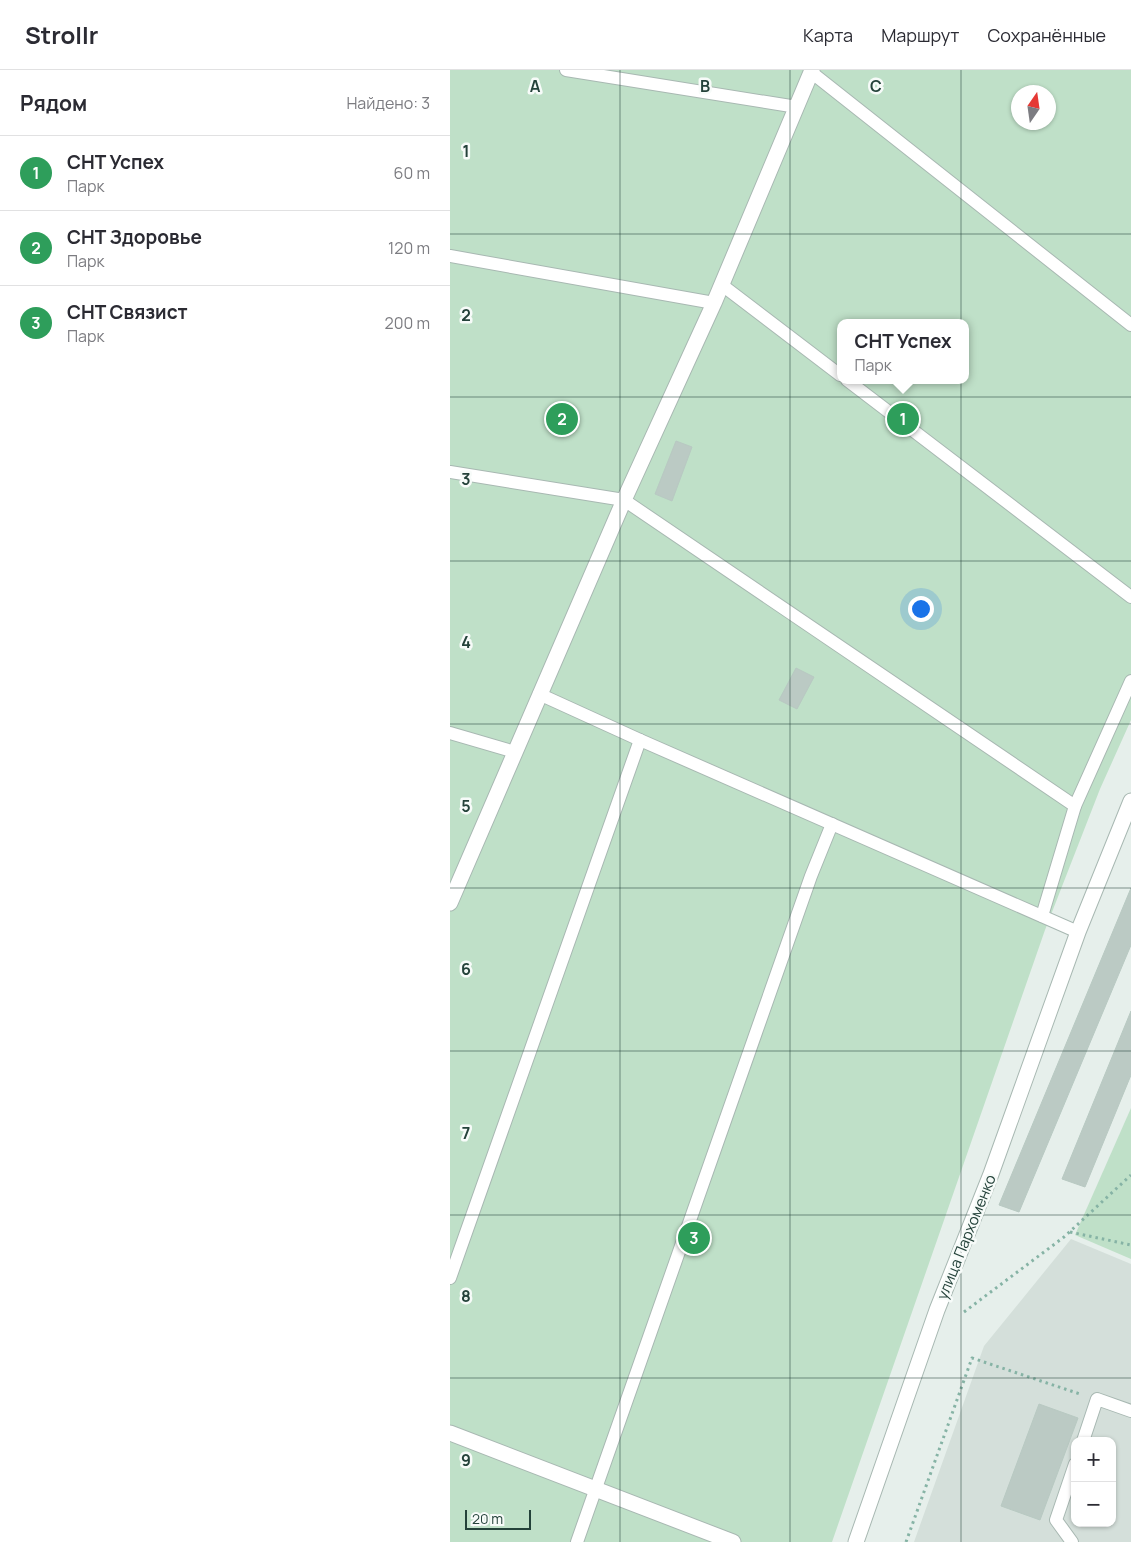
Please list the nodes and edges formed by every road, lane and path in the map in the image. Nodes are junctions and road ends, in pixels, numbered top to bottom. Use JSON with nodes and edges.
{"nodes":[{"id":1,"x":566,"y":70,"type":"edge"},
{"id":2,"x":812,"y":71,"type":"edge"},
{"id":3,"x":797,"y":106,"type":"junction"},
{"id":4,"x":450,"y":256,"type":"edge"},
{"id":5,"x":722,"y":285,"type":"junction"},
{"id":6,"x":714,"y":303,"type":"junction"},
{"id":7,"x":1131,"y":325,"type":"edge"},
{"id":8,"x":837,"y":373,"type":"edge"},
{"id":9,"x":852,"y":384,"type":"edge"},
{"id":10,"x":450,"y":472,"type":"edge"},
{"id":11,"x":624,"y":500,"type":"junction"},
{"id":12,"x":1131,"y":597,"type":"edge"},
{"id":13,"x":1131,"y":681,"type":"edge"},
{"id":14,"x":540,"y":694,"type":"junction"},
{"id":15,"x":450,"y":733,"type":"edge"},
{"id":16,"x":640,"y":740,"type":"junction"},
{"id":17,"x":515,"y":752,"type":"junction"},
{"id":18,"x":1131,"y":801,"type":"edge"},
{"id":19,"x":1076,"y":806,"type":"junction"},
{"id":20,"x":832,"y":824,"type":"junction"},
{"id":21,"x":450,"y":903,"type":"edge"},
{"id":22,"x":1042,"y":916,"type":"junction"},
{"id":23,"x":1078,"y":932,"type":"junction"},
{"id":24,"x":1131,"y":1175,"type":"edge"},
{"id":25,"x":1069,"y":1232,"type":"junction"},
{"id":26,"x":1131,"y":1245,"type":"edge"},
{"id":27,"x":450,"y":1278,"type":"edge"},
{"id":28,"x":964,"y":1312,"type":"dead end"},
{"id":29,"x":1097,"y":1400,"type":"junction"},
{"id":30,"x":1131,"y":1411,"type":"edge"},
{"id":31,"x":450,"y":1433,"type":"edge"},
{"id":32,"x":1084,"y":1437,"type":"edge"},
{"id":33,"x":1071,"y":1476,"type":"edge"},
{"id":34,"x":595,"y":1489,"type":"junction"},
{"id":35,"x":577,"y":1542,"type":"edge"},
{"id":36,"x":733,"y":1542,"type":"edge"},
{"id":37,"x":856,"y":1542,"type":"edge"},
{"id":38,"x":906,"y":1542,"type":"edge"},
{"id":39,"x":1072,"y":1542,"type":"edge"}],
"edges":[{"from":1,"to":3,"type":"lane"},
{"from":2,"to":3,"type":"street"},
{"from":2,"to":7,"type":"lane"},
{"from":3,"to":5,"type":"street"},
{"from":4,"to":6,"type":"lane"},
{"from":5,"to":6,"type":"street"},
{"from":5,"to":8,"type":"lane"},
{"from":6,"to":11,"type":"street"},
{"from":9,"to":12,"type":"lane"},
{"from":10,"to":11,"type":"lane"},
{"from":11,"to":14,"type":"street"},
{"from":11,"to":19,"type":"lane"},
{"from":13,"to":19,"type":"lane"},
{"from":14,"to":16,"type":"lane"},
{"from":14,"to":17,"type":"street"},
{"from":15,"to":17,"type":"lane"},
{"from":16,"to":20,"type":"lane"},
{"from":16,"to":27,"type":"lane"},
{"from":17,"to":21,"type":"street"},
{"from":18,"to":23,"type":"street","name":"улица Пархоменко"},
{"from":19,"to":22,"type":"lane"},
{"from":20,"to":22,"type":"lane"},
{"from":20,"to":34,"type":"lane"},
{"from":22,"to":23,"type":"lane"},
{"from":23,"to":37,"type":"street","name":"улица Пархоменко"},
{"from":24,"to":25,"type":"path"},
{"from":25,"to":26,"type":"path"},
{"from":25,"to":28,"type":"path"},
{"from":29,"to":30,"type":"lane"},
{"from":29,"to":32,"type":"lane"},
{"from":29,"to":38,"type":"path"},
{"from":31,"to":34,"type":"street"},
{"from":33,"to":39,"type":"lane"},
{"from":34,"to":35,"type":"lane"},
{"from":34,"to":36,"type":"street"}]}
